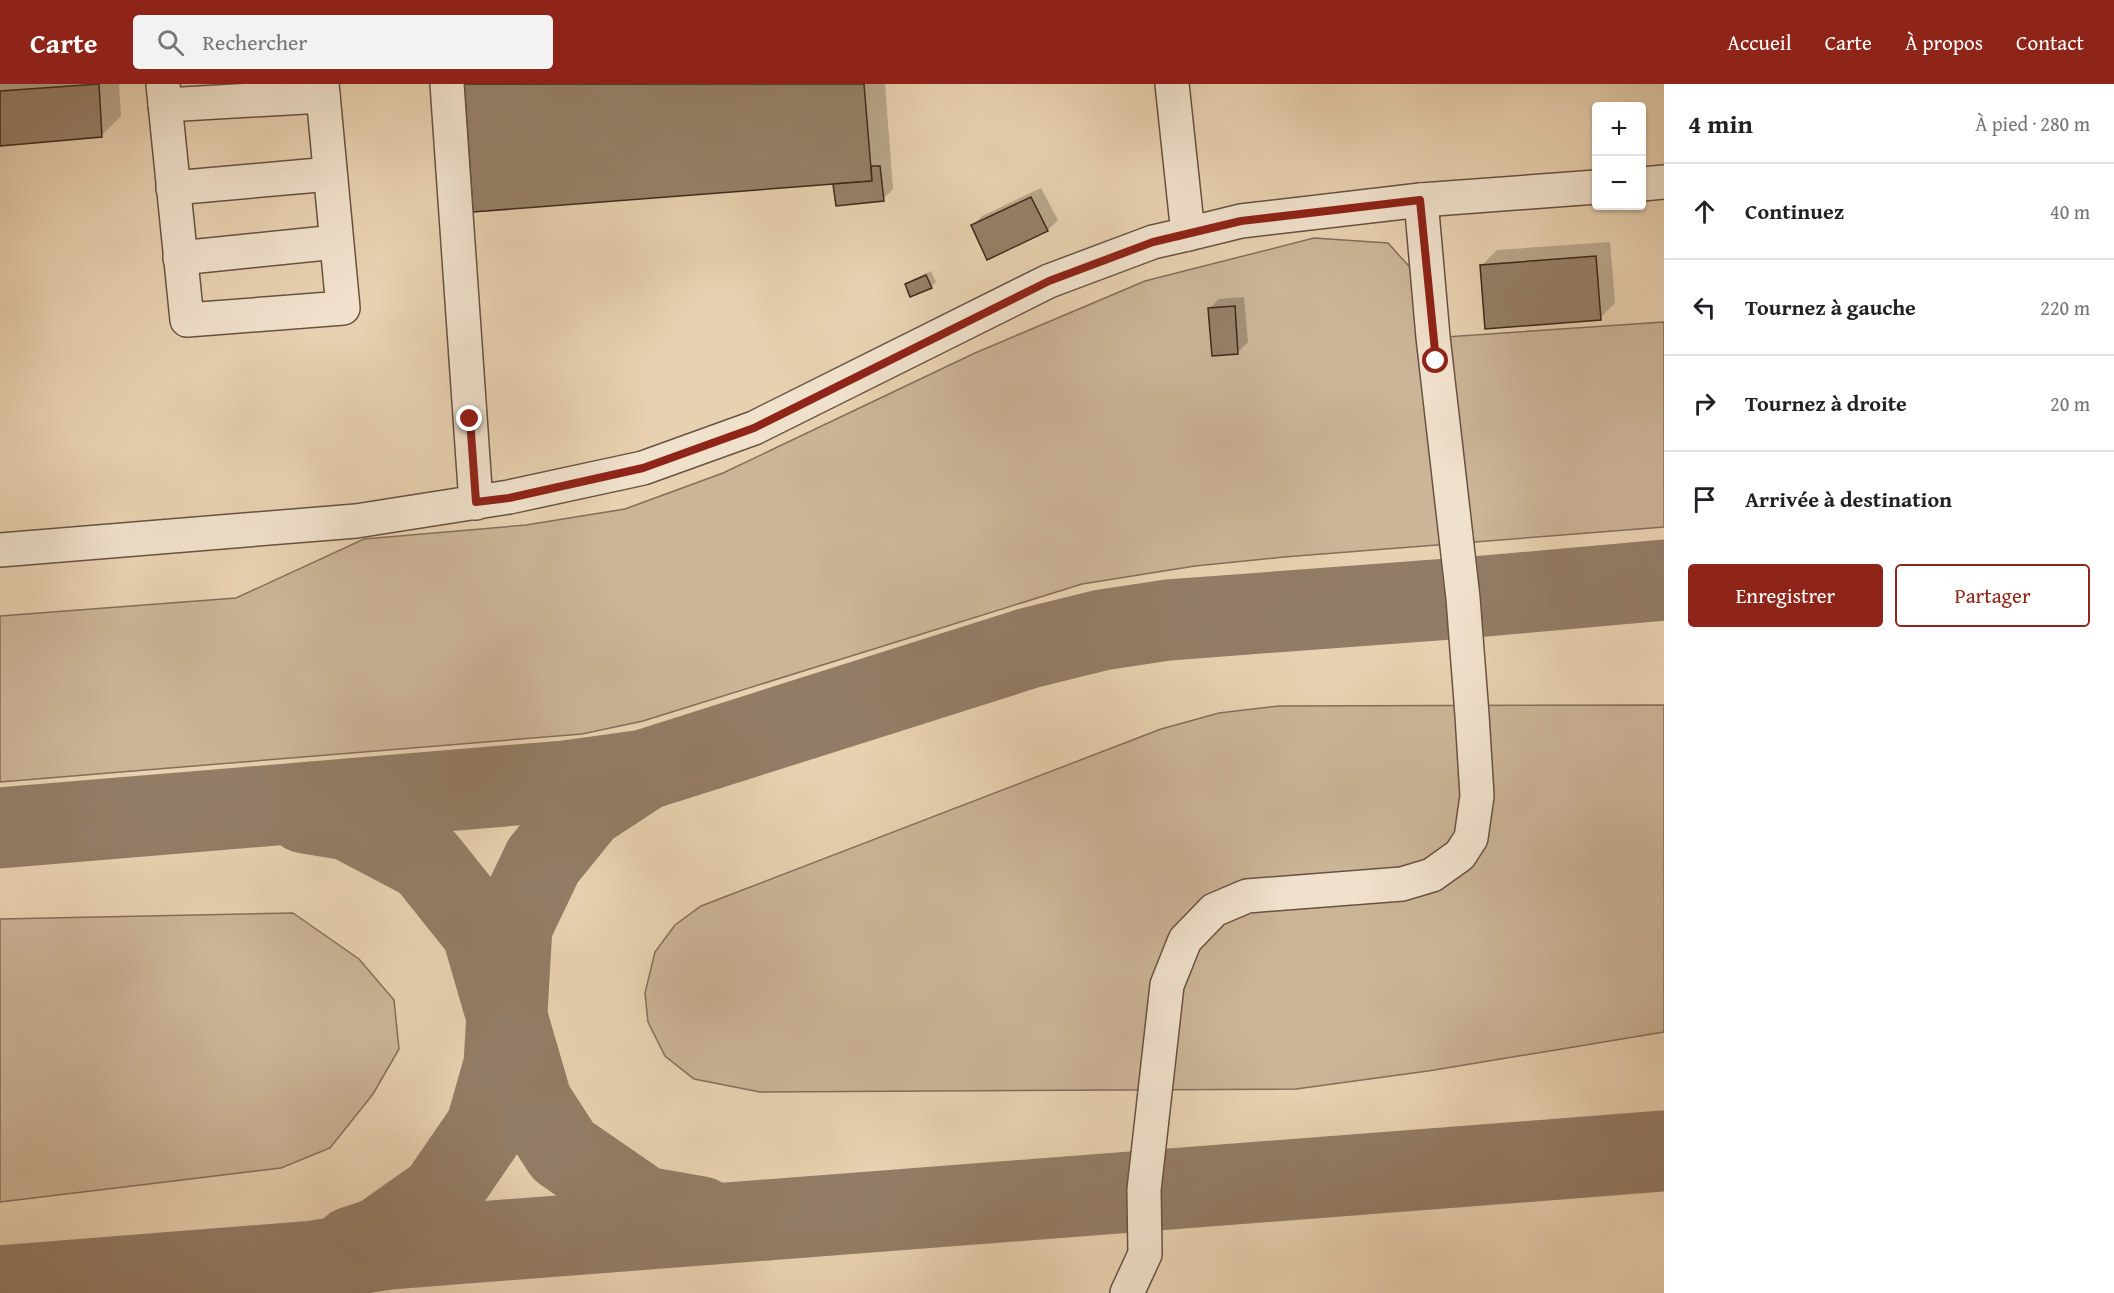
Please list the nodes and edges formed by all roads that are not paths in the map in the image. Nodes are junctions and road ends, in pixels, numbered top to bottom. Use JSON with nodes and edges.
{"nodes":[{"id":1,"x":447,"y":84,"type":"edge"},
{"id":2,"x":1173,"y":84,"type":"edge"},
{"id":3,"x":322,"y":90,"type":"edge"},
{"id":4,"x":164,"y":95,"type":"edge"},
{"id":5,"x":330,"y":174,"type":"junction"},
{"id":6,"x":1664,"y":182,"type":"edge"},
{"id":7,"x":1646,"y":183,"type":"edge"},
{"id":8,"x":1592,"y":187,"type":"edge"},
{"id":9,"x":173,"y":188,"type":"junction"},
{"id":10,"x":1420,"y":200,"type":"junction"},
{"id":11,"x":1188,"y":234,"type":"junction"},
{"id":12,"x":336,"y":242,"type":"junction"},
{"id":13,"x":180,"y":258,"type":"junction"},
{"id":14,"x":476,"y":502,"type":"junction"},
{"id":15,"x":0,"y":550,"type":"edge"},
{"id":16,"x":1127,"y":1293,"type":"edge"}],
"edges":[{"from":1,"to":14,"type":"lane"},
{"from":2,"to":11,"type":"lane"},
{"from":3,"to":4,"type":"lane"},
{"from":3,"to":5,"type":"lane"},
{"from":4,"to":9,"type":"lane"},
{"from":5,"to":9,"type":"lane"},
{"from":5,"to":12,"type":"lane"},
{"from":6,"to":7,"type":"lane"},
{"from":8,"to":10,"type":"lane"},
{"from":9,"to":13,"type":"lane"},
{"from":10,"to":11,"type":"lane"},
{"from":10,"to":16,"type":"lane"},
{"from":11,"to":14,"type":"lane"},
{"from":12,"to":13,"type":"lane"},
{"from":12,"to":13,"type":"lane"},
{"from":14,"to":15,"type":"lane"}]}
